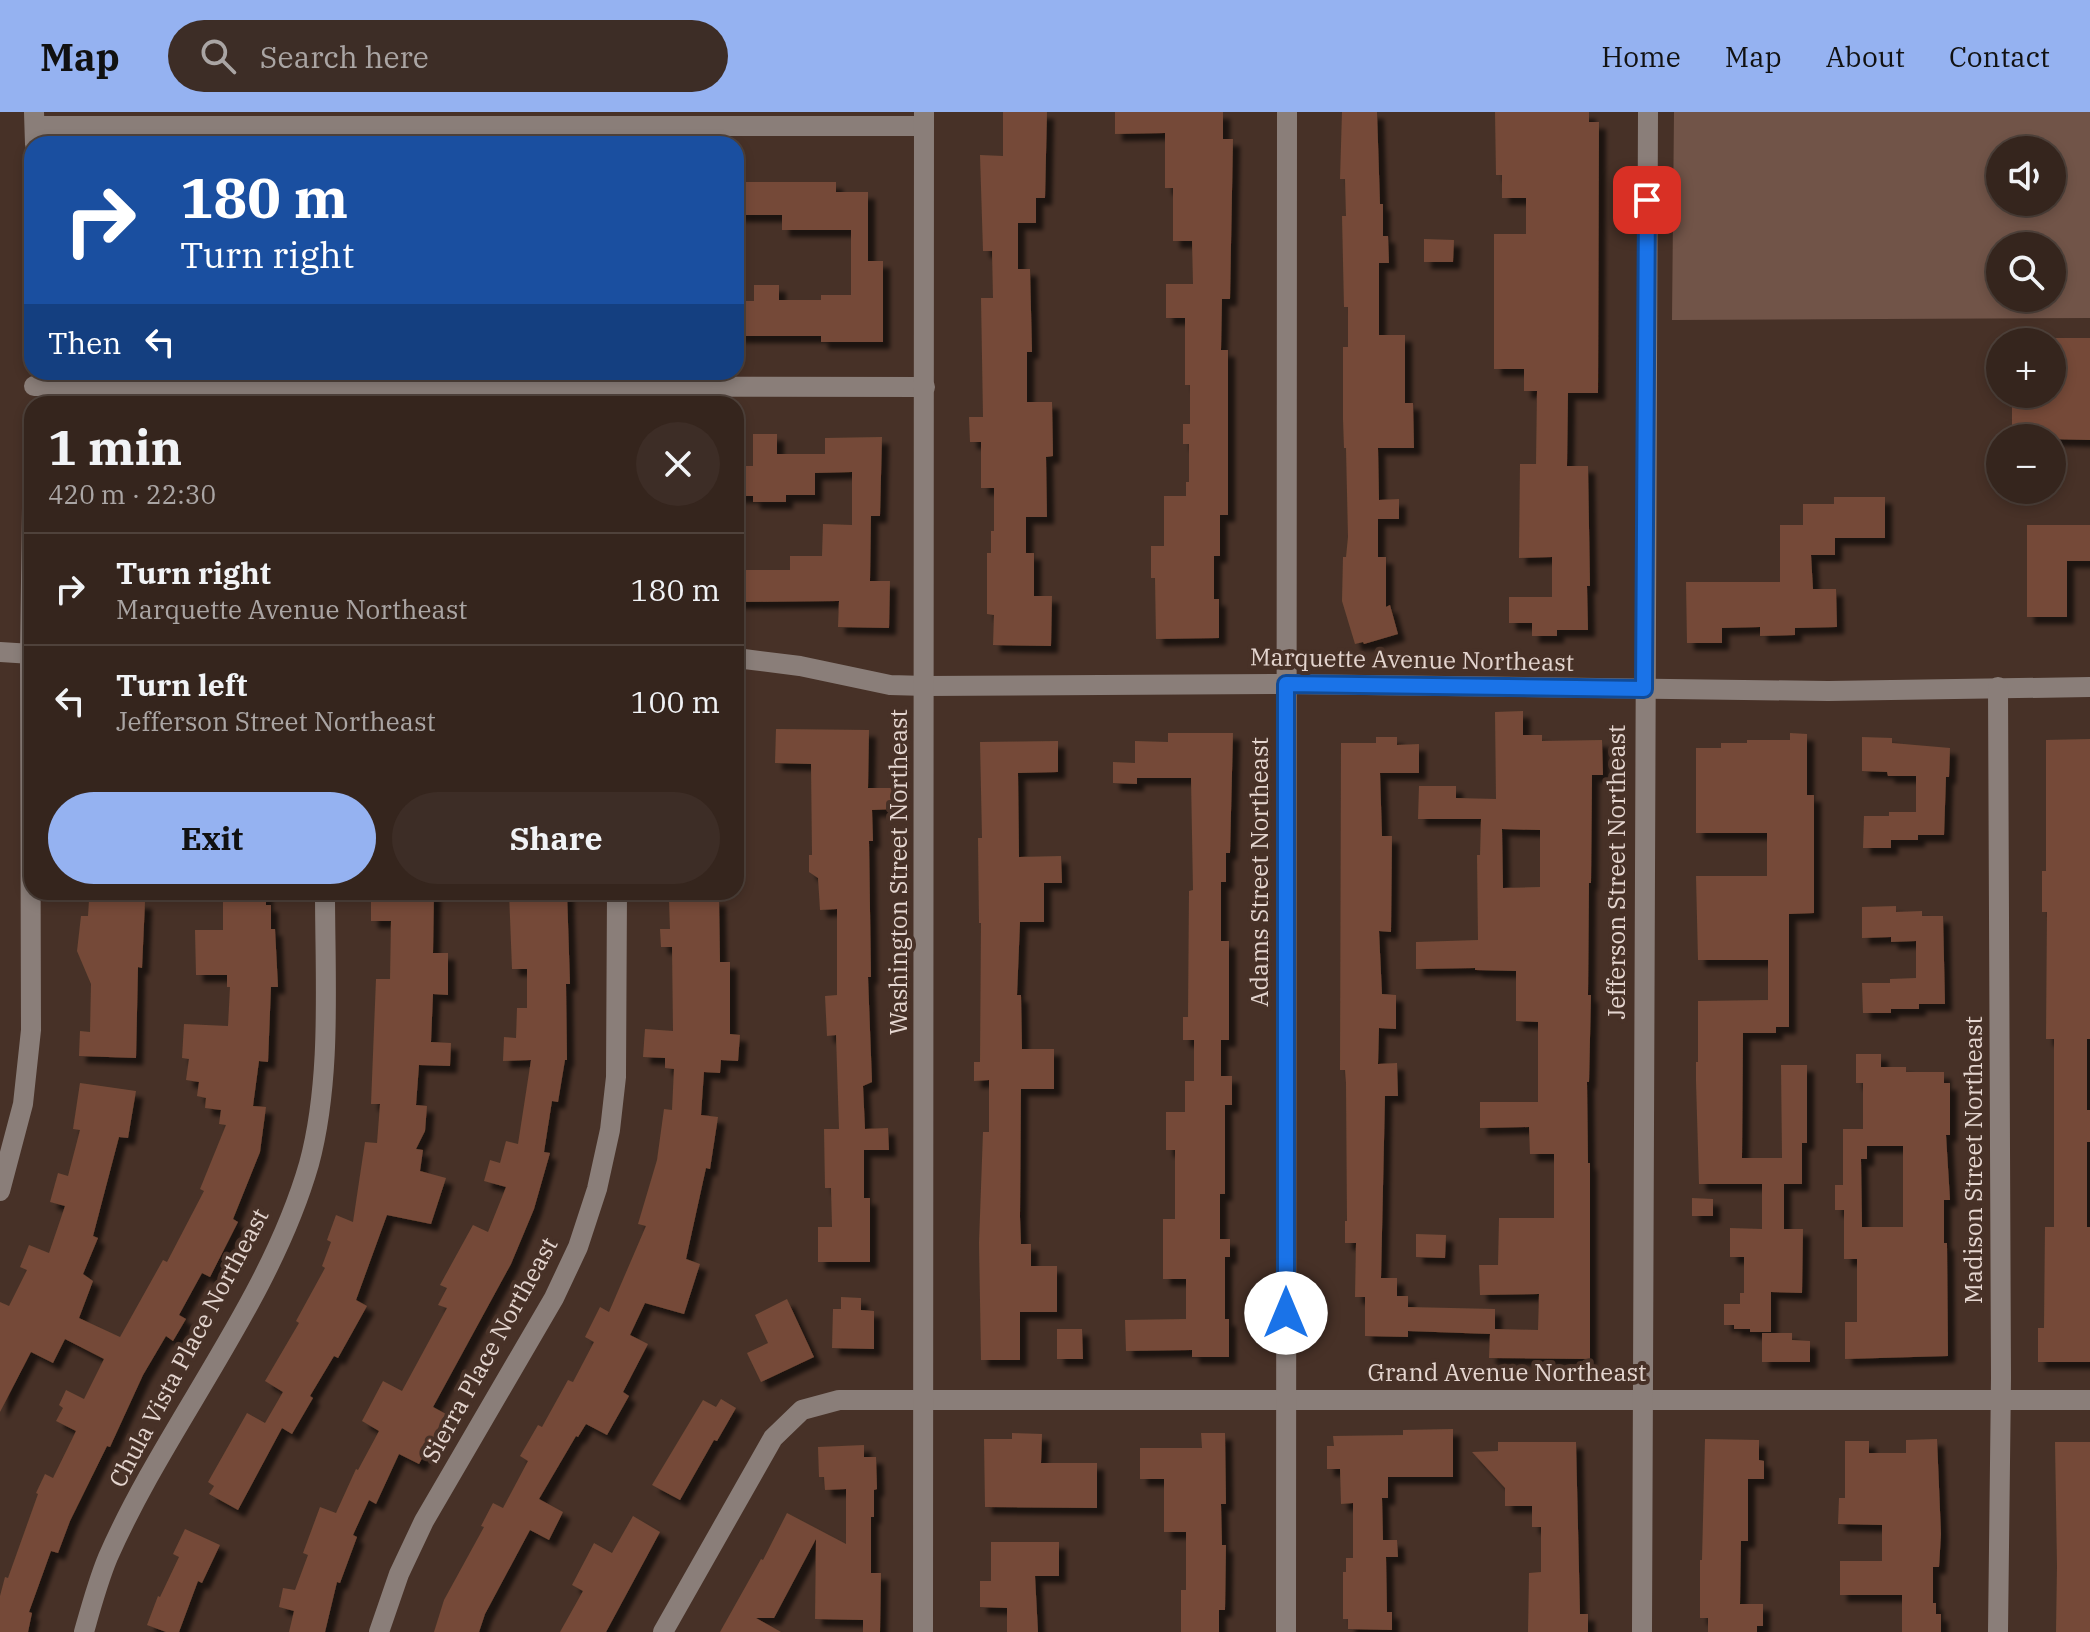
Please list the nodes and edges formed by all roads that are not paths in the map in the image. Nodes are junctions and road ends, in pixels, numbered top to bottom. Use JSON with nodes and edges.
{"nodes":[{"id":1,"x":1287,"y":112,"type":"edge"},
{"id":2,"x":1648,"y":112,"type":"edge"},
{"id":3,"x":924,"y":119,"type":"edge"},
{"id":4,"x":35,"y":127,"type":"edge"},
{"id":5,"x":34,"y":387,"type":"edge"},
{"id":6,"x":925,"y":387,"type":"junction"},
{"id":7,"x":0,"y":652,"type":"edge"},
{"id":8,"x":24,"y":654,"type":"edge"},
{"id":9,"x":744,"y":659,"type":"edge"},
{"id":10,"x":1286,"y":684,"type":"junction"},
{"id":11,"x":926,"y":686,"type":"junction"},
{"id":12,"x":1998,"y":687,"type":"junction"},
{"id":13,"x":2090,"y":687,"type":"edge"},
{"id":14,"x":1644,"y":689,"type":"junction"},
{"id":15,"x":31,"y":900,"type":"edge"},
{"id":16,"x":325,"y":900,"type":"edge"},
{"id":17,"x":617,"y":900,"type":"edge"},
{"id":18,"x":0,"y":1191,"type":"edge"},
{"id":19,"x":923,"y":1399,"type":"junction"},
{"id":20,"x":1286,"y":1399,"type":"junction"},
{"id":21,"x":1642,"y":1400,"type":"junction"},
{"id":22,"x":2001,"y":1400,"type":"junction"},
{"id":23,"x":2090,"y":1400,"type":"edge"},
{"id":24,"x":84,"y":1632,"type":"edge"},
{"id":25,"x":379,"y":1632,"type":"edge"},
{"id":26,"x":663,"y":1632,"type":"edge"},
{"id":27,"x":923,"y":1632,"type":"edge"},
{"id":28,"x":1286,"y":1632,"type":"edge"},
{"id":29,"x":1642,"y":1632,"type":"edge"},
{"id":30,"x":1998,"y":1632,"type":"edge"}],
"edges":[{"from":1,"to":10,"type":"street","name":"Adams Street Northeast"},
{"from":2,"to":14,"type":"street","name":"Jefferson Street Northeast"},
{"from":3,"to":4,"type":"street"},
{"from":3,"to":6,"type":"street","name":"Washington Street Northeast"},
{"from":5,"to":6,"type":"street"},
{"from":6,"to":11,"type":"street","name":"Washington Street Northeast"},
{"from":7,"to":8,"type":"street"},
{"from":9,"to":11,"type":"street","name":"Marquette Avenue Northeast"},
{"from":10,"to":11,"type":"street","name":"Marquette Avenue Northeast"},
{"from":10,"to":14,"type":"street","name":"Marquette Avenue Northeast"},
{"from":10,"to":20,"type":"street","name":"Adams Street Northeast"},
{"from":11,"to":19,"type":"street","name":"Washington Street Northeast"},
{"from":12,"to":13,"type":"street","name":"Marquette Avenue Northeast"},
{"from":12,"to":14,"type":"street","name":"Marquette Avenue Northeast"},
{"from":12,"to":22,"type":"street","name":"Madison Street Northeast"},
{"from":14,"to":21,"type":"street","name":"Jefferson Street Northeast"},
{"from":15,"to":18,"type":"street"},
{"from":16,"to":24,"type":"street","name":"Chula Vista Place Northeast"},
{"from":17,"to":25,"type":"street","name":"Sierra Place Northeast"},
{"from":19,"to":20,"type":"street","name":"Grand Avenue Northeast"},
{"from":19,"to":26,"type":"street","name":"Grand Avenue Northeast"},
{"from":19,"to":27,"type":"street","name":"Washington Street Northeast"},
{"from":20,"to":21,"type":"street","name":"Grand Avenue Northeast"},
{"from":20,"to":28,"type":"street","name":"Adams Street Northeast"},
{"from":21,"to":22,"type":"street","name":"Grand Avenue Northeast"},
{"from":21,"to":29,"type":"street","name":"Jefferson Street Northeast"},
{"from":22,"to":23,"type":"street","name":"Grand Avenue Northeast"},
{"from":22,"to":30,"type":"street","name":"Madison Street Northeast"}]}
